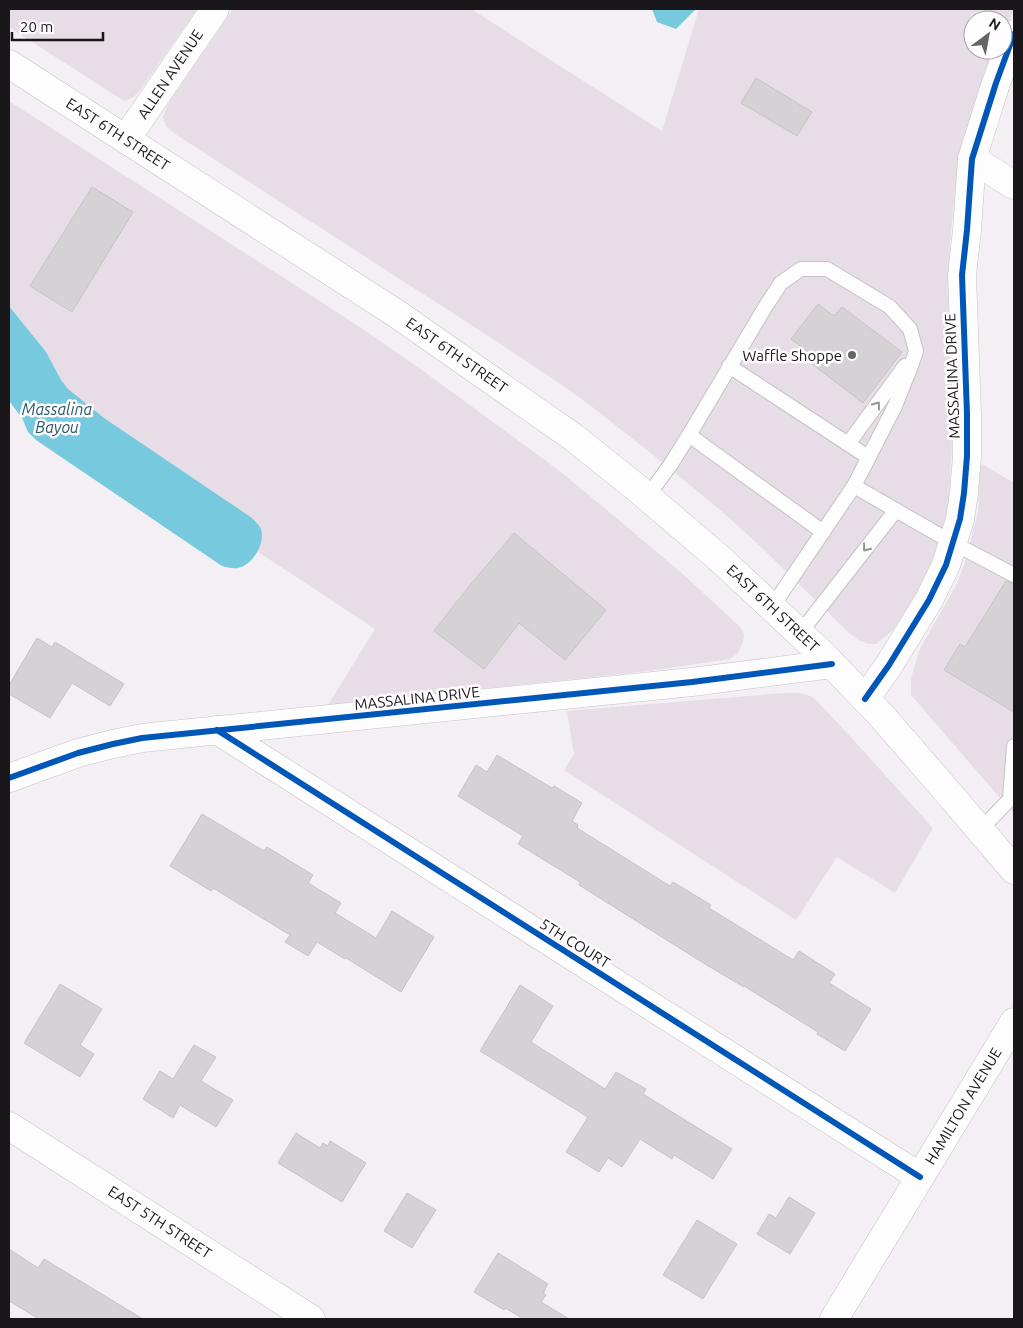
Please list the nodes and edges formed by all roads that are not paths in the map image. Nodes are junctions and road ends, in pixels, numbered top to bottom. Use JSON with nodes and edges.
{"nodes":[{"id":1,"x":215,"y":9,"type":"edge"},
{"id":2,"x":1014,"y":34,"type":"edge"},
{"id":3,"x":9,"y":64,"type":"edge"},
{"id":4,"x":126,"y":139,"type":"junction"},
{"id":5,"x":972,"y":159,"type":"junction"},
{"id":6,"x":1014,"y":185,"type":"edge"},
{"id":7,"x":916,"y":351,"type":"junction"},
{"id":8,"x":729,"y":366,"type":"junction"},
{"id":9,"x":689,"y":435,"type":"junction"},
{"id":10,"x":848,"y":444,"type":"junction"},
{"id":11,"x":868,"y":457,"type":"junction"},
{"id":12,"x":854,"y":486,"type":"junction"},
{"id":13,"x":648,"y":497,"type":"junction"},
{"id":14,"x":896,"y":510,"type":"junction"},
{"id":15,"x":823,"y":532,"type":"junction"},
{"id":16,"x":953,"y":543,"type":"junction"},
{"id":17,"x":1014,"y":575,"type":"edge"},
{"id":18,"x":772,"y":607,"type":"junction"},
{"id":19,"x":800,"y":633,"type":"junction"},
{"id":20,"x":832,"y":664,"type":"junction"},
{"id":21,"x":865,"y":698,"type":"junction"},
{"id":22,"x":217,"y":730,"type":"junction"},
{"id":23,"x":1014,"y":746,"type":"edge"},
{"id":24,"x":9,"y":778,"type":"edge"},
{"id":25,"x":980,"y":830,"type":"junction"},
{"id":26,"x":1014,"y":870,"type":"edge"},
{"id":27,"x":1014,"y":1022,"type":"edge"},
{"id":28,"x":9,"y":1126,"type":"edge"},
{"id":29,"x":920,"y":1177,"type":"junction"},
{"id":30,"x":311,"y":1319,"type":"edge"},
{"id":31,"x":834,"y":1319,"type":"edge"}],
"edges":[{"from":1,"to":4,"type":"street","name":"ALLEN AVENUE"},
{"from":2,"to":5,"type":"street","name":"MASSALINA DRIVE"},
{"from":3,"to":4,"type":"street","name":"EAST 6TH STREET"},
{"from":4,"to":13,"type":"street","name":"EAST 6TH STREET"},
{"from":5,"to":6,"type":"street"},
{"from":5,"to":16,"type":"street","name":"MASSALINA DRIVE"},
{"from":7,"to":8,"type":"lane"},
{"from":10,"to":7,"type":"lane","one_way":true},
{"from":7,"to":11,"type":"lane"},
{"from":8,"to":9,"type":"lane"},
{"from":8,"to":10,"type":"lane"},
{"from":9,"to":13,"type":"lane"},
{"from":9,"to":15,"type":"lane"},
{"from":10,"to":11,"type":"lane"},
{"from":11,"to":12,"type":"lane"},
{"from":12,"to":14,"type":"lane"},
{"from":12,"to":15,"type":"lane"},
{"from":13,"to":18,"type":"street","name":"EAST 6TH STREET"},
{"from":14,"to":16,"type":"lane"},
{"from":14,"to":19,"type":"lane","one_way":true},
{"from":15,"to":18,"type":"lane"},
{"from":16,"to":17,"type":"lane"},
{"from":16,"to":21,"type":"street","name":"MASSALINA DRIVE"},
{"from":18,"to":19,"type":"street","name":"EAST 6TH STREET"},
{"from":19,"to":20,"type":"street","name":"EAST 6TH STREET"},
{"from":20,"to":21,"type":"street","name":"EAST 6TH STREET"},
{"from":20,"to":22,"type":"street","name":"MASSALINA DRIVE"},
{"from":21,"to":25,"type":"street","name":"EAST 6TH STREET"},
{"from":22,"to":24,"type":"street","name":"MASSALINA DRIVE"},
{"from":22,"to":29,"type":"street","name":"5TH COURT"},
{"from":23,"to":25,"type":"lane"},
{"from":25,"to":26,"type":"street","name":"EAST 6TH STREET"},
{"from":27,"to":29,"type":"street","name":"HAMILTON AVENUE"},
{"from":28,"to":30,"type":"street","name":"EAST 5TH STREET"},
{"from":29,"to":31,"type":"street","name":"HAMILTON AVENUE"}]}
